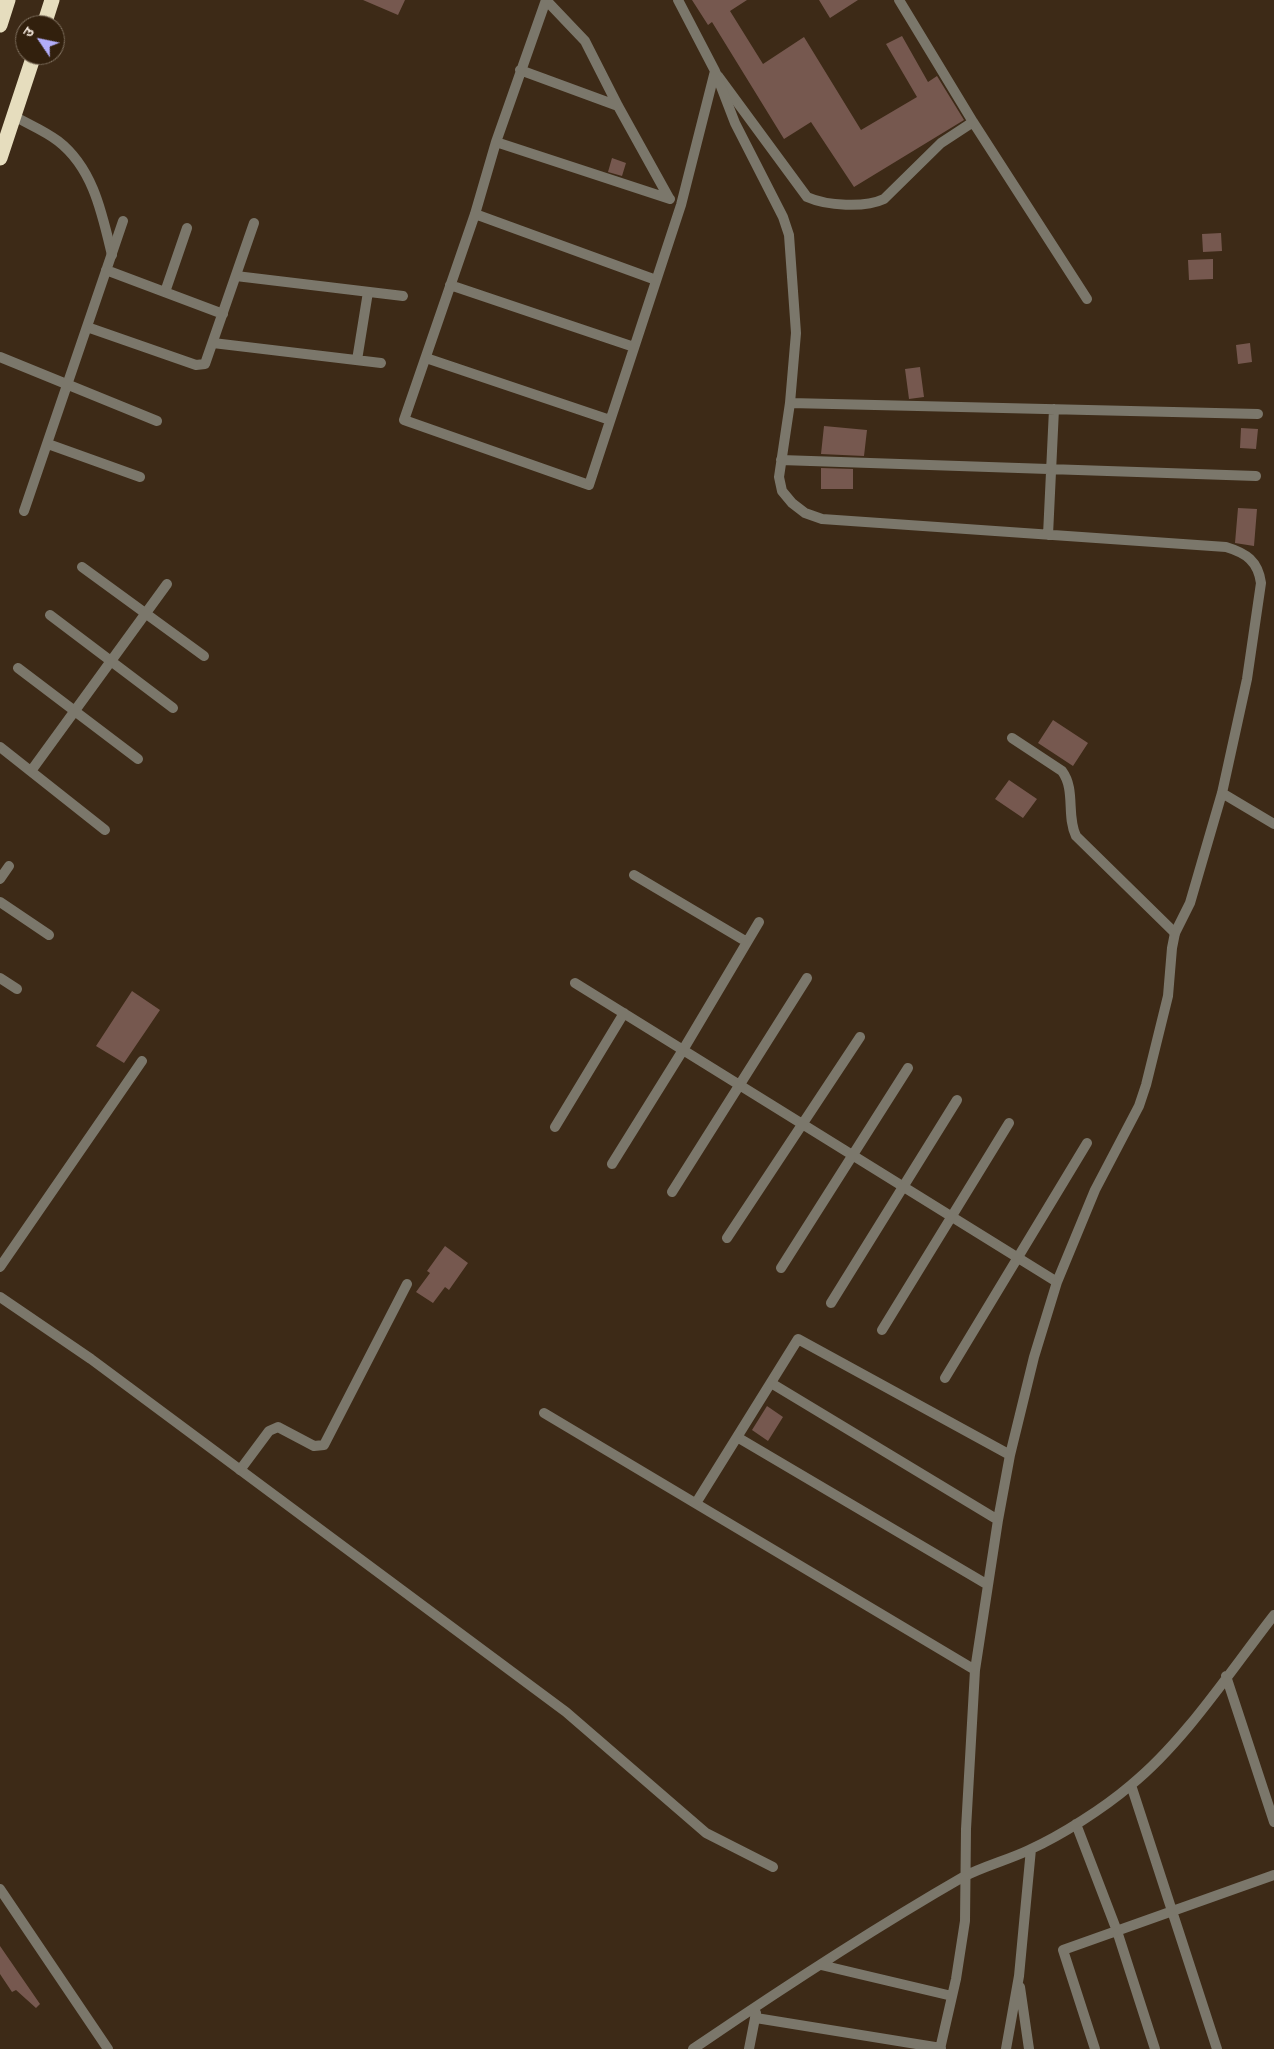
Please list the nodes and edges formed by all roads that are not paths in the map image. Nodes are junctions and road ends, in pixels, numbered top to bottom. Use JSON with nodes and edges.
{"nodes":[{"id":1,"x":8,"y":0,"type":"edge"},
{"id":2,"x":52,"y":0,"type":"edge"},
{"id":3,"x":546,"y":0,"type":"edge"},
{"id":4,"x":678,"y":0,"type":"edge"},
{"id":5,"x":899,"y":0,"type":"edge"},
{"id":6,"x":47,"y":15,"type":"edge"},
{"id":7,"x":0,"y":25,"type":"edge"},
{"id":8,"x":31,"y":65,"type":"edge"},
{"id":9,"x":520,"y":70,"type":"junction"},
{"id":10,"x":715,"y":71,"type":"junction"},
{"id":11,"x":618,"y":106,"type":"junction"},
{"id":12,"x":14,"y":116,"type":"junction"},
{"id":13,"x":973,"y":122,"type":"junction"},
{"id":14,"x":496,"y":142,"type":"junction"},
{"id":15,"x":0,"y":158,"type":"edge"},
{"id":16,"x":669,"y":198,"type":"junction"},
{"id":17,"x":681,"y":205,"type":"junction"},
{"id":18,"x":475,"y":214,"type":"junction"},
{"id":19,"x":123,"y":221,"type":"dead end"},
{"id":20,"x":254,"y":223,"type":"dead end"},
{"id":21,"x":187,"y":228,"type":"dead end"},
{"id":22,"x":112,"y":254,"type":"junction"},
{"id":23,"x":106,"y":270,"type":"junction"},
{"id":24,"x":236,"y":276,"type":"junction"},
{"id":25,"x":656,"y":280,"type":"junction"},
{"id":26,"x":450,"y":285,"type":"junction"},
{"id":27,"x":165,"y":292,"type":"junction"},
{"id":28,"x":368,"y":292,"type":"junction"},
{"id":29,"x":403,"y":296,"type":"dead end"},
{"id":30,"x":1087,"y":299,"type":"dead end"},
{"id":31,"x":223,"y":314,"type":"junction"},
{"id":32,"x":87,"y":328,"type":"junction"},
{"id":33,"x":213,"y":343,"type":"junction"},
{"id":34,"x":634,"y":347,"type":"junction"},
{"id":35,"x":0,"y":357,"type":"edge"},
{"id":36,"x":426,"y":358,"type":"junction"},
{"id":37,"x":357,"y":360,"type":"junction"},
{"id":38,"x":380,"y":362,"type":"dead end"},
{"id":39,"x":68,"y":385,"type":"junction"},
{"id":40,"x":790,"y":403,"type":"junction"},
{"id":41,"x":1054,"y":409,"type":"junction"},
{"id":42,"x":1258,"y":414,"type":"dead end"},
{"id":43,"x":610,"y":420,"type":"junction"},
{"id":44,"x":157,"y":421,"type":"dead end"},
{"id":45,"x":48,"y":444,"type":"junction"},
{"id":46,"x":781,"y":460,"type":"junction"},
{"id":47,"x":1051,"y":469,"type":"junction"},
{"id":48,"x":1256,"y":476,"type":"dead end"},
{"id":49,"x":140,"y":477,"type":"dead end"},
{"id":50,"x":24,"y":512,"type":"dead end"},
{"id":51,"x":1048,"y":535,"type":"junction"},
{"id":52,"x":82,"y":567,"type":"dead end"},
{"id":53,"x":168,"y":584,"type":"dead end"},
{"id":54,"x":146,"y":614,"type":"junction"},
{"id":55,"x":50,"y":615,"type":"dead end"},
{"id":56,"x":204,"y":656,"type":"dead end"},
{"id":57,"x":111,"y":661,"type":"junction"},
{"id":58,"x":18,"y":668,"type":"dead end"},
{"id":59,"x":173,"y":708,"type":"dead end"},
{"id":60,"x":75,"y":711,"type":"junction"},
{"id":61,"x":1012,"y":738,"type":"dead end"},
{"id":62,"x":0,"y":747,"type":"edge"},
{"id":63,"x":138,"y":759,"type":"dead end"},
{"id":64,"x":31,"y":771,"type":"junction"},
{"id":65,"x":1222,"y":793,"type":"junction"},
{"id":66,"x":1274,"y":824,"type":"edge"},
{"id":67,"x":105,"y":830,"type":"dead end"},
{"id":68,"x":9,"y":866,"type":"dead end"},
{"id":69,"x":634,"y":874,"type":"dead end"},
{"id":70,"x":0,"y":879,"type":"edge"},
{"id":71,"x":0,"y":902,"type":"edge"},
{"id":72,"x":759,"y":922,"type":"dead end"},
{"id":73,"x":1175,"y":933,"type":"junction"},
{"id":74,"x":49,"y":935,"type":"dead end"},
{"id":75,"x":747,"y":942,"type":"junction"},
{"id":76,"x":0,"y":978,"type":"edge"},
{"id":77,"x":807,"y":978,"type":"dead end"},
{"id":78,"x":575,"y":982,"type":"dead end"},
{"id":79,"x":17,"y":989,"type":"dead end"},
{"id":80,"x":624,"y":1013,"type":"junction"},
{"id":81,"x":860,"y":1036,"type":"dead end"},
{"id":82,"x":683,"y":1050,"type":"junction"},
{"id":83,"x":142,"y":1061,"type":"dead end"},
{"id":84,"x":908,"y":1068,"type":"dead end"},
{"id":85,"x":739,"y":1084,"type":"junction"},
{"id":86,"x":956,"y":1100,"type":"dead end"},
{"id":87,"x":1009,"y":1123,"type":"dead end"},
{"id":88,"x":803,"y":1124,"type":"junction"},
{"id":89,"x":555,"y":1127,"type":"dead end"},
{"id":90,"x":1087,"y":1143,"type":"dead end"},
{"id":91,"x":853,"y":1155,"type":"junction"},
{"id":92,"x":612,"y":1164,"type":"dead end"},
{"id":93,"x":903,"y":1186,"type":"junction"},
{"id":94,"x":672,"y":1192,"type":"dead end"},
{"id":95,"x":953,"y":1217,"type":"junction"},
{"id":96,"x":728,"y":1238,"type":"dead end"},
{"id":97,"x":1018,"y":1258,"type":"junction"},
{"id":98,"x":0,"y":1268,"type":"edge"},
{"id":99,"x":781,"y":1268,"type":"dead end"},
{"id":100,"x":1057,"y":1282,"type":"junction"},
{"id":101,"x":407,"y":1284,"type":"dead end"},
{"id":102,"x":0,"y":1297,"type":"edge"},
{"id":103,"x":830,"y":1303,"type":"dead end"},
{"id":104,"x":882,"y":1330,"type":"dead end"},
{"id":105,"x":945,"y":1378,"type":"dead end"},
{"id":106,"x":771,"y":1383,"type":"junction"},
{"id":107,"x":544,"y":1413,"type":"dead end"},
{"id":108,"x":737,"y":1438,"type":"junction"},
{"id":109,"x":1010,"y":1456,"type":"junction"},
{"id":110,"x":240,"y":1470,"type":"junction"},
{"id":111,"x":696,"y":1504,"type":"junction"},
{"id":112,"x":998,"y":1520,"type":"junction"},
{"id":113,"x":988,"y":1585,"type":"junction"},
{"id":114,"x":1274,"y":1615,"type":"edge"},
{"id":115,"x":975,"y":1670,"type":"junction"},
{"id":116,"x":1226,"y":1676,"type":"junction"},
{"id":117,"x":1131,"y":1785,"type":"junction"},
{"id":118,"x":1274,"y":1822,"type":"edge"},
{"id":119,"x":1076,"y":1824,"type":"junction"},
{"id":120,"x":1031,"y":1849,"type":"junction"},
{"id":121,"x":773,"y":1867,"type":"dead end"},
{"id":122,"x":1274,"y":1875,"type":"edge"},
{"id":123,"x":965,"y":1876,"type":"junction"},
{"id":124,"x":0,"y":1889,"type":"edge"},
{"id":125,"x":1171,"y":1912,"type":"junction"},
{"id":126,"x":1117,"y":1931,"type":"junction"},
{"id":127,"x":821,"y":1964,"type":"junction"},
{"id":128,"x":1019,"y":1976,"type":"junction"},
{"id":129,"x":952,"y":1996,"type":"junction"},
{"id":130,"x":757,"y":2005,"type":"junction"},
{"id":131,"x":756,"y":2018,"type":"junction"},
{"id":132,"x":108,"y":2049,"type":"edge"},
{"id":133,"x":693,"y":2049,"type":"edge"},
{"id":134,"x":750,"y":2049,"type":"edge"},
{"id":135,"x":940,"y":2049,"type":"edge"},
{"id":136,"x":1006,"y":2049,"type":"edge"},
{"id":137,"x":1029,"y":2049,"type":"edge"},
{"id":138,"x":1095,"y":2049,"type":"edge"},
{"id":139,"x":1155,"y":2049,"type":"edge"},
{"id":140,"x":1217,"y":2049,"type":"edge"}],
"edges":[{"from":1,"to":7,"type":"highway"},
{"from":2,"to":6,"type":"highway"},
{"from":3,"to":9,"type":"street"},
{"from":3,"to":11,"type":"street"},
{"from":4,"to":10,"type":"street"},
{"from":5,"to":13,"type":"street"},
{"from":8,"to":12,"type":"highway"},
{"from":9,"to":11,"type":"street"},
{"from":9,"to":14,"type":"street"},
{"from":10,"to":13,"type":"street"},
{"from":10,"to":17,"type":"street"},
{"from":10,"to":40,"type":"street"},
{"from":11,"to":16,"type":"street"},
{"from":12,"to":15,"type":"highway"},
{"from":12,"to":22,"type":"street"},
{"from":13,"to":30,"type":"street"},
{"from":14,"to":16,"type":"street"},
{"from":14,"to":18,"type":"street"},
{"from":16,"to":17,"type":"street"},
{"from":17,"to":25,"type":"street"},
{"from":18,"to":25,"type":"street"},
{"from":18,"to":26,"type":"street"},
{"from":19,"to":22,"type":"street"},
{"from":20,"to":24,"type":"street"},
{"from":21,"to":27,"type":"street"},
{"from":22,"to":23,"type":"street"},
{"from":23,"to":27,"type":"street"},
{"from":23,"to":32,"type":"street"},
{"from":24,"to":28,"type":"street"},
{"from":24,"to":31,"type":"street"},
{"from":25,"to":34,"type":"street"},
{"from":26,"to":34,"type":"street"},
{"from":26,"to":36,"type":"street"},
{"from":27,"to":31,"type":"street"},
{"from":28,"to":29,"type":"street"},
{"from":28,"to":37,"type":"street"},
{"from":31,"to":33,"type":"street"},
{"from":32,"to":33,"type":"street"},
{"from":32,"to":39,"type":"street"},
{"from":33,"to":37,"type":"street"},
{"from":34,"to":43,"type":"street"},
{"from":35,"to":39,"type":"street"},
{"from":36,"to":43,"type":"street"},
{"from":36,"to":43,"type":"street"},
{"from":37,"to":38,"type":"street"},
{"from":39,"to":44,"type":"street"},
{"from":39,"to":45,"type":"street"},
{"from":40,"to":41,"type":"street"},
{"from":40,"to":46,"type":"street"},
{"from":41,"to":42,"type":"street"},
{"from":41,"to":47,"type":"street"},
{"from":45,"to":49,"type":"street"},
{"from":45,"to":50,"type":"street"},
{"from":46,"to":47,"type":"street"},
{"from":46,"to":51,"type":"street"},
{"from":47,"to":48,"type":"street"},
{"from":47,"to":51,"type":"street"},
{"from":51,"to":65,"type":"street"},
{"from":52,"to":54,"type":"street"},
{"from":53,"to":54,"type":"street"},
{"from":54,"to":56,"type":"street"},
{"from":54,"to":57,"type":"street"},
{"from":55,"to":57,"type":"street"},
{"from":57,"to":59,"type":"street"},
{"from":57,"to":60,"type":"street"},
{"from":58,"to":60,"type":"street"},
{"from":60,"to":63,"type":"street"},
{"from":60,"to":64,"type":"street"},
{"from":61,"to":73,"type":"street"},
{"from":62,"to":64,"type":"street"},
{"from":64,"to":67,"type":"street"},
{"from":65,"to":66,"type":"street"},
{"from":65,"to":73,"type":"street"},
{"from":68,"to":70,"type":"street"},
{"from":69,"to":75,"type":"street"},
{"from":71,"to":74,"type":"street"},
{"from":72,"to":75,"type":"street"},
{"from":73,"to":100,"type":"street"},
{"from":75,"to":82,"type":"street"},
{"from":76,"to":79,"type":"street"},
{"from":77,"to":85,"type":"street"},
{"from":78,"to":80,"type":"street"},
{"from":80,"to":82,"type":"street"},
{"from":80,"to":89,"type":"street"},
{"from":81,"to":88,"type":"street"},
{"from":82,"to":85,"type":"street"},
{"from":82,"to":92,"type":"street"},
{"from":83,"to":98,"type":"street"},
{"from":84,"to":91,"type":"street"},
{"from":85,"to":88,"type":"street"},
{"from":85,"to":94,"type":"street"},
{"from":86,"to":93,"type":"street"},
{"from":87,"to":95,"type":"street"},
{"from":88,"to":91,"type":"street"},
{"from":88,"to":96,"type":"street"},
{"from":90,"to":97,"type":"street"},
{"from":91,"to":93,"type":"street"},
{"from":91,"to":99,"type":"street"},
{"from":93,"to":95,"type":"street"},
{"from":93,"to":103,"type":"street"},
{"from":95,"to":97,"type":"street"},
{"from":95,"to":104,"type":"street"},
{"from":97,"to":100,"type":"street"},
{"from":97,"to":105,"type":"street"},
{"from":100,"to":109,"type":"street"},
{"from":101,"to":110,"type":"street"},
{"from":102,"to":110,"type":"street"},
{"from":106,"to":108,"type":"street"},
{"from":106,"to":109,"type":"street"},
{"from":106,"to":112,"type":"street"},
{"from":107,"to":111,"type":"street"},
{"from":108,"to":111,"type":"street"},
{"from":108,"to":113,"type":"street"},
{"from":109,"to":112,"type":"street"},
{"from":110,"to":121,"type":"street"},
{"from":111,"to":115,"type":"street"},
{"from":112,"to":113,"type":"street"},
{"from":113,"to":115,"type":"street"},
{"from":114,"to":116,"type":"street"},
{"from":115,"to":123,"type":"street"},
{"from":116,"to":117,"type":"street"},
{"from":116,"to":118,"type":"street"},
{"from":117,"to":119,"type":"street"},
{"from":117,"to":125,"type":"street"},
{"from":119,"to":120,"type":"street"},
{"from":119,"to":126,"type":"street"},
{"from":120,"to":123,"type":"street"},
{"from":120,"to":128,"type":"street"},
{"from":122,"to":125,"type":"street"},
{"from":123,"to":127,"type":"street"},
{"from":123,"to":129,"type":"street"},
{"from":124,"to":132,"type":"street"},
{"from":125,"to":126,"type":"street"},
{"from":125,"to":140,"type":"street"},
{"from":126,"to":138,"type":"street"},
{"from":126,"to":139,"type":"street"},
{"from":127,"to":129,"type":"street"},
{"from":127,"to":130,"type":"street"},
{"from":128,"to":136,"type":"street"},
{"from":128,"to":137,"type":"street"},
{"from":129,"to":135,"type":"street"},
{"from":130,"to":131,"type":"street"},
{"from":130,"to":133,"type":"street"},
{"from":131,"to":134,"type":"street"},
{"from":131,"to":135,"type":"street"}]}
